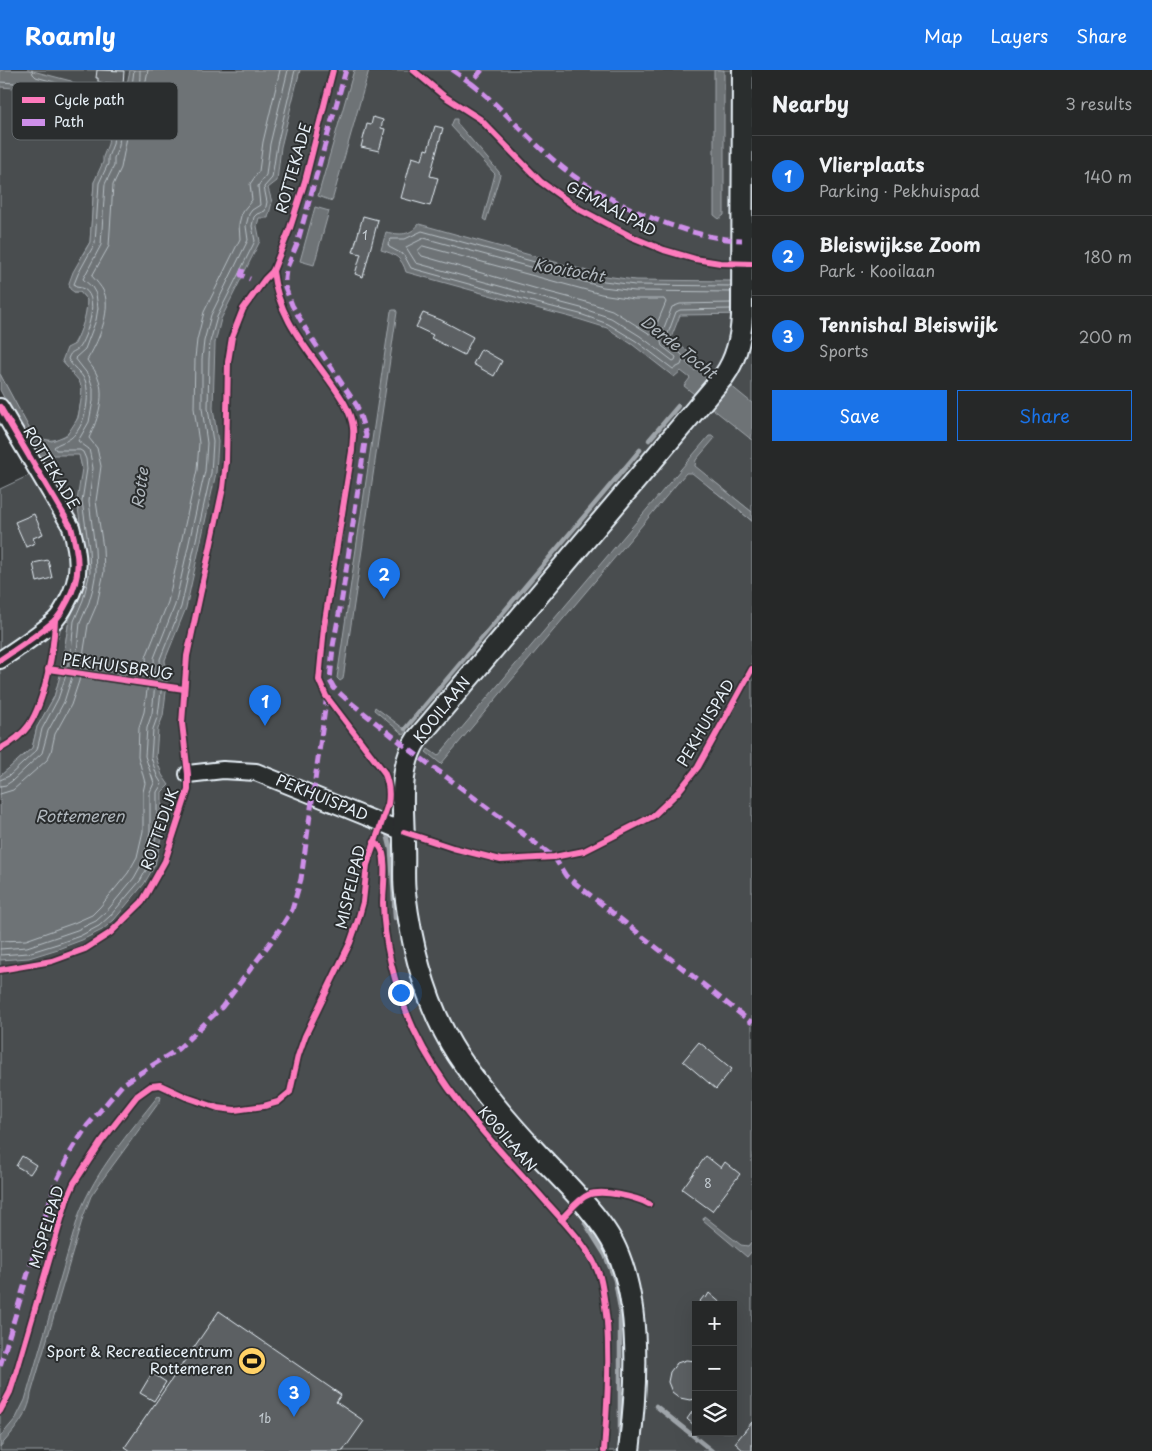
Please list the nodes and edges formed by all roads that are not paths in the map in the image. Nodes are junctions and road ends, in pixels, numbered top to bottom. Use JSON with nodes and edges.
{"nodes":[{"id":1,"x":743,"y":70,"type":"edge"},
{"id":2,"x":0,"y":407,"type":"edge"},
{"id":3,"x":0,"y":660,"type":"edge"},
{"id":4,"x":188,"y":774,"type":"dead end"},
{"id":5,"x":404,"y":832,"type":"junction"},
{"id":6,"x":629,"y":1451,"type":"edge"}],
"edges":[{"from":1,"to":5,"type":"street","name":"KOOILAAN"},
{"from":2,"to":3,"type":"street","name":"ROTTEKADE"},
{"from":4,"to":5,"type":"street","name":"PEKHUISPAD"},
{"from":5,"to":6,"type":"street","name":"KOOILAAN"}]}
